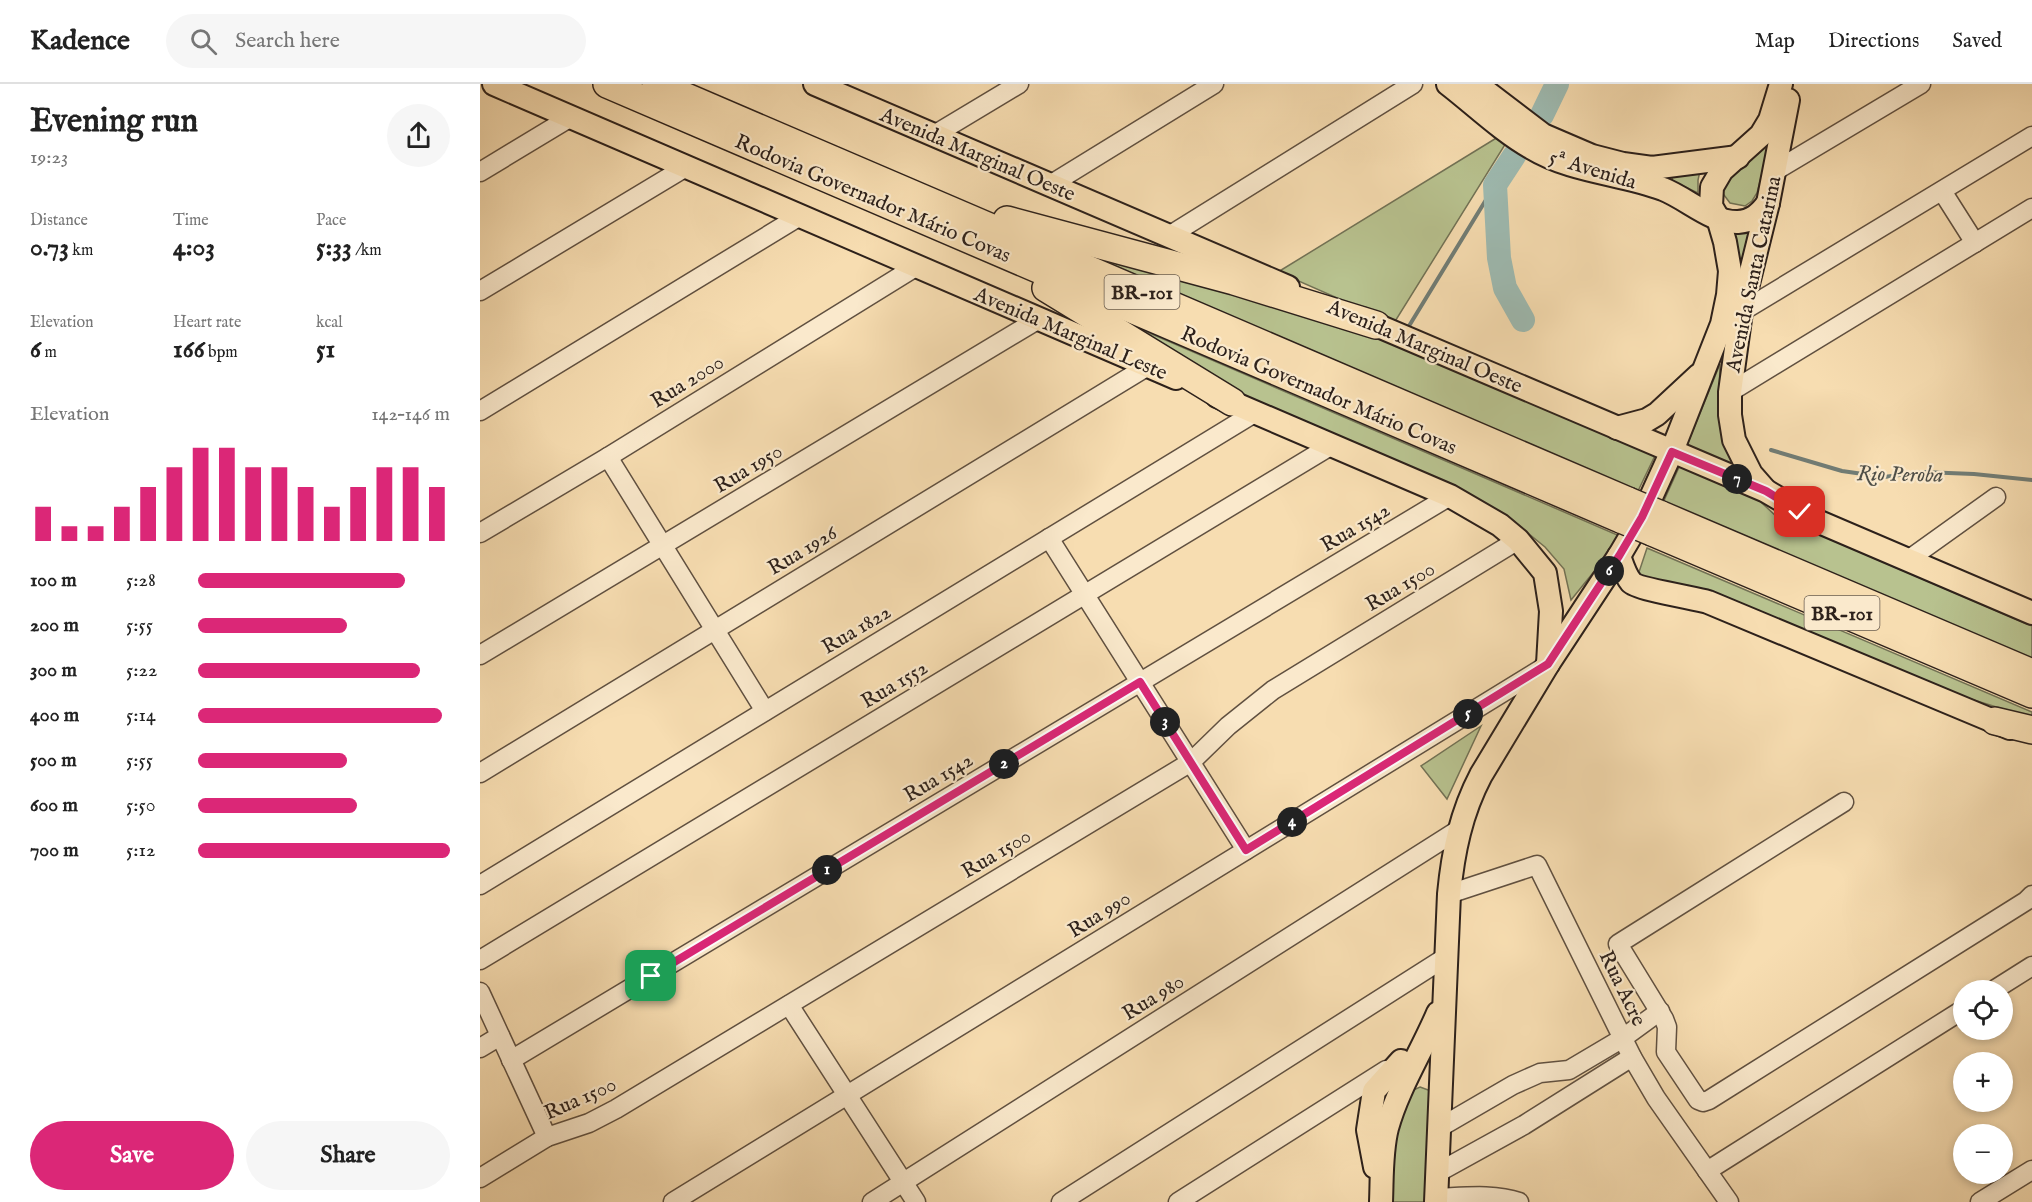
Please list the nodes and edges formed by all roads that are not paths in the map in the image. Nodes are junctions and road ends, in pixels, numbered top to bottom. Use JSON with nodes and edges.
{"nodes":[{"id":1,"x":494,"y":84,"type":"edge"},
{"id":2,"x":607,"y":84,"type":"edge"},
{"id":3,"x":656,"y":84,"type":"edge"},
{"id":4,"x":816,"y":84,"type":"edge"},
{"id":5,"x":1019,"y":84,"type":"edge"},
{"id":6,"x":1214,"y":84,"type":"edge"},
{"id":7,"x":1413,"y":84,"type":"edge"},
{"id":8,"x":1448,"y":84,"type":"edge"},
{"id":9,"x":1476,"y":84,"type":"edge"},
{"id":10,"x":1781,"y":84,"type":"edge"},
{"id":11,"x":1791,"y":84,"type":"edge"},
{"id":12,"x":1921,"y":84,"type":"edge"},
{"id":13,"x":571,"y":117,"type":"junction"},
{"id":14,"x":934,"y":135,"type":"junction"},
{"id":15,"x":2032,"y":136,"type":"edge"},
{"id":16,"x":1738,"y":157,"type":"junction"},
{"id":17,"x":686,"y":167,"type":"junction"},
{"id":18,"x":480,"y":171,"type":"edge"},
{"id":19,"x":1775,"y":171,"type":"junction"},
{"id":20,"x":1050,"y":185,"type":"junction"},
{"id":21,"x":1942,"y":191,"type":"junction"},
{"id":22,"x":1768,"y":203,"type":"junction"},
{"id":23,"x":2032,"y":208,"type":"edge"},
{"id":24,"x":927,"y":211,"type":"junction"},
{"id":25,"x":800,"y":216,"type":"junction"},
{"id":26,"x":1718,"y":218,"type":"junction"},
{"id":27,"x":1169,"y":236,"type":"junction"},
{"id":28,"x":1975,"y":243,"type":"junction"},
{"id":29,"x":917,"y":266,"type":"junction"},
{"id":30,"x":480,"y":291,"type":"edge"},
{"id":31,"x":1741,"y":312,"type":"junction"},
{"id":32,"x":1039,"y":319,"type":"junction"},
{"id":33,"x":1376,"y":325,"type":"junction"},
{"id":34,"x":1148,"y":366,"type":"junction"},
{"id":35,"x":1706,"y":368,"type":"junction"},
{"id":36,"x":1730,"y":392,"type":"junction"},
{"id":37,"x":1244,"y":407,"type":"junction"},
{"id":38,"x":480,"y":411,"type":"edge"},
{"id":39,"x":1617,"y":428,"type":"junction"},
{"id":40,"x":1332,"y":445,"type":"junction"},
{"id":41,"x":1672,"y":452,"type":"junction"},
{"id":42,"x":608,"y":457,"type":"junction"},
{"id":43,"x":1766,"y":491,"type":"junction"},
{"id":44,"x":1450,"y":496,"type":"junction"},
{"id":45,"x":1996,"y":497,"type":"dead end"},
{"id":46,"x":1641,"y":517,"type":"junction"},
{"id":47,"x":480,"y":533,"type":"edge"},
{"id":48,"x":1049,"y":538,"type":"junction"},
{"id":49,"x":1518,"y":540,"type":"junction"},
{"id":50,"x":662,"y":545,"type":"junction"},
{"id":51,"x":1619,"y":556,"type":"junction"},
{"id":52,"x":1908,"y":560,"type":"junction"},
{"id":53,"x":1085,"y":594,"type":"junction"},
{"id":54,"x":2032,"y":613,"type":"edge"},
{"id":55,"x":715,"y":630,"type":"junction"},
{"id":56,"x":480,"y":655,"type":"edge"},
{"id":57,"x":1548,"y":664,"type":"junction"},
{"id":58,"x":2032,"y":673,"type":"edge"},
{"id":59,"x":1140,"y":682,"type":"junction"},
{"id":60,"x":2032,"y":694,"type":"edge"},
{"id":61,"x":765,"y":711,"type":"junction"},
{"id":62,"x":1995,"y":722,"type":"junction"},
{"id":63,"x":2032,"y":730,"type":"edge"},
{"id":64,"x":2032,"y":738,"type":"edge"},
{"id":65,"x":1191,"y":762,"type":"junction"},
{"id":66,"x":480,"y":773,"type":"edge"},
{"id":67,"x":1844,"y":802,"type":"dead end"},
{"id":68,"x":1458,"y":831,"type":"junction"},
{"id":69,"x":1246,"y":850,"type":"junction"},
{"id":70,"x":480,"y":885,"type":"edge"},
{"id":71,"x":1449,"y":894,"type":"junction"},
{"id":72,"x":2032,"y":896,"type":"edge"},
{"id":73,"x":1446,"y":957,"type":"junction"},
{"id":74,"x":480,"y":960,"type":"edge"},
{"id":75,"x":2032,"y":966,"type":"edge"},
{"id":76,"x":2010,"y":980,"type":"edge"},
{"id":77,"x":480,"y":992,"type":"edge"},
{"id":78,"x":1444,"y":1001,"type":"junction"},
{"id":79,"x":789,"y":1005,"type":"junction"},
{"id":80,"x":1660,"y":1011,"type":"junction"},
{"id":81,"x":1953,"y":1016,"type":"edge"},
{"id":82,"x":500,"y":1036,"type":"junction"},
{"id":83,"x":1623,"y":1038,"type":"junction"},
{"id":84,"x":1423,"y":1047,"type":"junction"},
{"id":85,"x":480,"y":1048,"type":"edge"},
{"id":86,"x":1632,"y":1057,"type":"junction"},
{"id":87,"x":511,"y":1060,"type":"junction"},
{"id":88,"x":1401,"y":1061,"type":"junction"},
{"id":89,"x":1569,"y":1070,"type":"junction"},
{"id":90,"x":847,"y":1095,"type":"junction"},
{"id":91,"x":1570,"y":1096,"type":"junction"},
{"id":92,"x":1439,"y":1128,"type":"junction"},
{"id":93,"x":547,"y":1137,"type":"junction"},
{"id":94,"x":2032,"y":1170,"type":"edge"},
{"id":95,"x":1707,"y":1171,"type":"junction"},
{"id":96,"x":1437,"y":1173,"type":"junction"},
{"id":97,"x":480,"y":1178,"type":"edge"},
{"id":98,"x":903,"y":1182,"type":"junction"},
{"id":99,"x":1436,"y":1200,"type":"edge"},
{"id":100,"x":673,"y":1202,"type":"edge"},
{"id":101,"x":872,"y":1202,"type":"edge"},
{"id":102,"x":916,"y":1202,"type":"edge"},
{"id":103,"x":1061,"y":1202,"type":"edge"},
{"id":104,"x":1178,"y":1202,"type":"edge"},
{"id":105,"x":1381,"y":1202,"type":"edge"},
{"id":106,"x":1519,"y":1202,"type":"edge"},
{"id":107,"x":1729,"y":1202,"type":"edge"},
{"id":108,"x":1980,"y":1202,"type":"edge"}],
"edges":[{"from":1,"to":13,"type":"main road","name":"Avenida Marginal Leste"},
{"from":2,"to":24,"type":"highway","name":"Rodovia Governador Mário Covas","number":"BR-101"},
{"from":3,"to":24,"type":"highway","name":"Rodovia Governador Mário Covas","number":"BR-101"},
{"from":4,"to":14,"type":"main road","name":"Avenida Marginal Oeste"},
{"from":5,"to":14,"type":"street"},
{"from":6,"to":20,"type":"street"},
{"from":7,"to":27,"type":"street"},
{"from":8,"to":26,"type":"main road","name":"5ª Avenida"},
{"from":9,"to":16,"type":"main road","name":"5ª Avenida"},
{"from":10,"to":16,"type":"main road","name":"Avenida Santa Catarina"},
{"from":11,"to":19,"type":"main road","name":"Avenida Santa Catarina"},
{"from":12,"to":19,"type":"street"},
{"from":13,"to":17,"type":"main road","name":"Avenida Marginal Leste"},
{"from":13,"to":18,"type":"street"},
{"from":14,"to":20,"type":"main road","name":"Avenida Marginal Oeste"},
{"from":15,"to":21,"type":"street"},
{"from":16,"to":26,"type":"main road","name":"Avenida Santa Catarina"},
{"from":17,"to":25,"type":"main road","name":"Avenida Marginal Leste"},
{"from":17,"to":30,"type":"street"},
{"from":19,"to":22,"type":"main road","name":"Avenida Santa Catarina"},
{"from":20,"to":27,"type":"main road","name":"Avenida Marginal Oeste"},
{"from":21,"to":28,"type":"street"},
{"from":21,"to":31,"type":"street"},
{"from":22,"to":26,"type":"main road"},
{"from":22,"to":31,"type":"main road","name":"Avenida Santa Catarina"},
{"from":23,"to":28,"type":"street"},
{"from":24,"to":33,"type":"highway"},
{"from":24,"to":37,"type":"highway"},
{"from":24,"to":46,"type":"highway","name":"Rodovia Governador Mário Covas","number":"BR-101"},
{"from":25,"to":29,"type":"main road","name":"Avenida Marginal Leste"},
{"from":25,"to":38,"type":"street"},
{"from":26,"to":35,"type":"main road","name":"Avenida Santa Catarina"},
{"from":27,"to":33,"type":"main road","name":"Avenida Marginal Oeste"},
{"from":28,"to":36,"type":"street"},
{"from":29,"to":32,"type":"main road","name":"Avenida Marginal Leste"},
{"from":29,"to":42,"type":"street","name":"Rua 2000"},
{"from":31,"to":36,"type":"main road","name":"Avenida Santa Catarina"},
{"from":32,"to":34,"type":"main road","name":"Avenida Marginal Leste"},
{"from":32,"to":50,"type":"street","name":"Rua 1950"},
{"from":33,"to":39,"type":"main road","name":"Avenida Marginal Oeste"},
{"from":34,"to":37,"type":"main road","name":"Avenida Marginal Leste"},
{"from":34,"to":55,"type":"street","name":"Rua 1926"},
{"from":35,"to":39,"type":"main road"},
{"from":35,"to":41,"type":"main road","name":"Avenida Santa Catarina"},
{"from":36,"to":43,"type":"main road","name":"Avenida Santa Catarina"},
{"from":37,"to":40,"type":"main road","name":"Avenida Marginal Leste"},
{"from":37,"to":48,"type":"street","name":"Rua 1822"},
{"from":39,"to":41,"type":"main road","name":"Avenida Marginal Oeste"},
{"from":40,"to":44,"type":"main road","name":"Avenida Marginal Leste"},
{"from":40,"to":53,"type":"street","name":"Rua 1552"},
{"from":41,"to":43,"type":"main road","name":"Avenida Marginal Oeste"},
{"from":41,"to":46,"type":"main road","name":"Avenida Santa Catarina"},
{"from":42,"to":47,"type":"street","name":"Rua 2000"},
{"from":42,"to":50,"type":"street"},
{"from":43,"to":52,"type":"main road","name":"Avenida Marginal Oeste"},
{"from":44,"to":49,"type":"main road","name":"Avenida Marginal Leste"},
{"from":44,"to":59,"type":"street","name":"Rua 1542"},
{"from":45,"to":52,"type":"street"},
{"from":46,"to":51,"type":"main road","name":"Avenida Santa Catarina"},
{"from":46,"to":58,"type":"highway","name":"Rodovia Governador Mário Covas","number":"BR-101"},
{"from":46,"to":60,"type":"highway","name":"Rodovia Governador Mário Covas","number":"BR-101"},
{"from":48,"to":53,"type":"street"},
{"from":48,"to":61,"type":"street","name":"Rua 1822"},
{"from":49,"to":57,"type":"main road","name":"Avenida Marginal Leste"},
{"from":49,"to":65,"type":"street","name":"Rua 1500"},
{"from":50,"to":55,"type":"street"},
{"from":50,"to":56,"type":"street","name":"Rua 1950"},
{"from":51,"to":57,"type":"main road","name":"Avenida Santa Catarina"},
{"from":51,"to":62,"type":"main road"},
{"from":52,"to":54,"type":"main road","name":"Avenida Marginal Oeste"},
{"from":53,"to":59,"type":"street"},
{"from":53,"to":74,"type":"street","name":"Rua 1552"},
{"from":55,"to":61,"type":"street"},
{"from":55,"to":66,"type":"street","name":"Rua 1926"},
{"from":57,"to":68,"type":"main road","name":"Avenida Santa Catarina"},
{"from":57,"to":69,"type":"street","name":"Rua 990"},
{"from":59,"to":65,"type":"street"},
{"from":59,"to":87,"type":"street","name":"Rua 1542"},
{"from":61,"to":70,"type":"street","name":"Rua 1822"},
{"from":62,"to":63,"type":"highway"},
{"from":62,"to":64,"type":"main road"},
{"from":65,"to":69,"type":"street"},
{"from":65,"to":79,"type":"street","name":"Rua 1500"},
{"from":67,"to":80,"type":"street"},
{"from":68,"to":71,"type":"main road","name":"Avenida Santa Catarina"},
{"from":68,"to":98,"type":"street","name":"Rua 980"},
{"from":69,"to":90,"type":"street","name":"Rua 990"},
{"from":71,"to":73,"type":"main road","name":"Avenida Santa Catarina"},
{"from":71,"to":83,"type":"street","name":"Rua Acre"},
{"from":72,"to":80,"type":"street"},
{"from":73,"to":78,"type":"main road","name":"Avenida Santa Catarina"},
{"from":73,"to":103,"type":"street"},
{"from":75,"to":76,"type":"street"},
{"from":77,"to":82,"type":"street"},
{"from":78,"to":84,"type":"main road"},
{"from":78,"to":92,"type":"main road","name":"Avenida Santa Catarina"},
{"from":79,"to":90,"type":"street"},
{"from":79,"to":93,"type":"street","name":"Rua 1500"},
{"from":80,"to":83,"type":"street"},
{"from":81,"to":95,"type":"street"},
{"from":82,"to":85,"type":"street"},
{"from":82,"to":87,"type":"street"},
{"from":83,"to":86,"type":"street","name":"Rua Acre"},
{"from":83,"to":89,"type":"street"},
{"from":84,"to":88,"type":"street"},
{"from":84,"to":105,"type":"main road"},
{"from":86,"to":91,"type":"street"},
{"from":86,"to":95,"type":"street","name":"Rua Acre"},
{"from":87,"to":93,"type":"street"},
{"from":88,"to":104,"type":"street"},
{"from":88,"to":105,"type":"main road"},
{"from":89,"to":91,"type":"street"},
{"from":89,"to":92,"type":"street"},
{"from":90,"to":98,"type":"street"},
{"from":90,"to":100,"type":"street","name":"Rua 990"},
{"from":91,"to":96,"type":"street"},
{"from":92,"to":96,"type":"main road","name":"Avenida Santa Catarina"},
{"from":93,"to":97,"type":"street","name":"Rua 1500"},
{"from":94,"to":108,"type":"street"},
{"from":95,"to":107,"type":"street","name":"Rua Acre"},
{"from":96,"to":99,"type":"main road","name":"Avenida Santa Catarina"},
{"from":98,"to":101,"type":"street","name":"Rua 980"},
{"from":98,"to":102,"type":"street"},
{"from":99,"to":106,"type":"street"}]}
